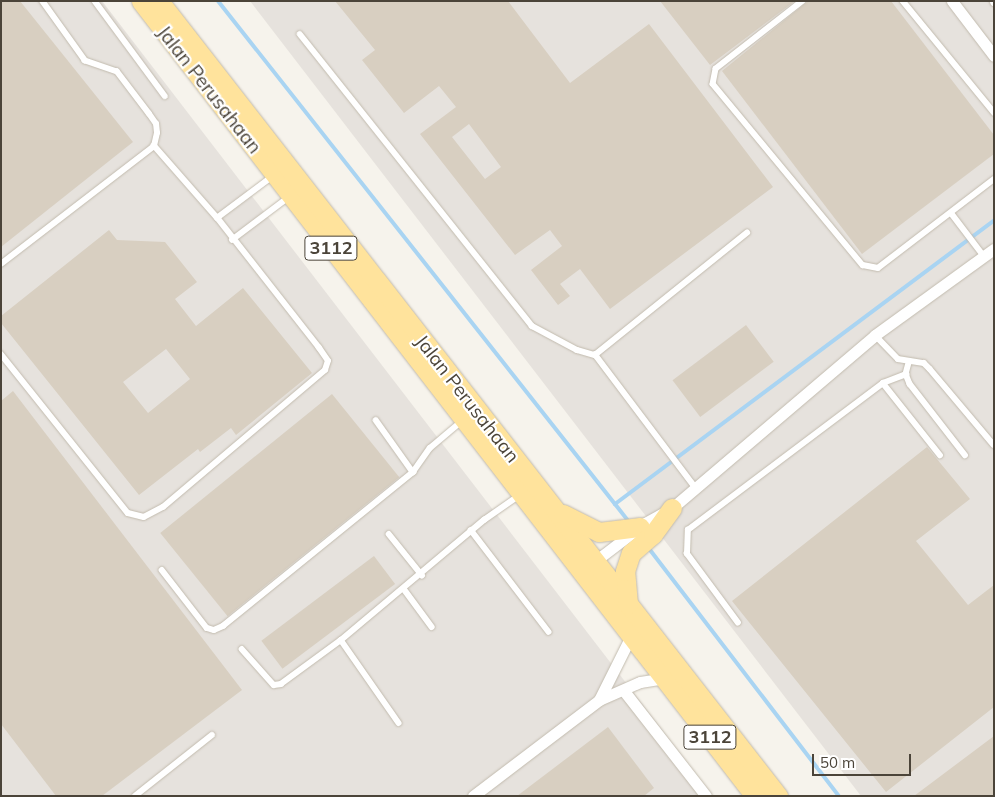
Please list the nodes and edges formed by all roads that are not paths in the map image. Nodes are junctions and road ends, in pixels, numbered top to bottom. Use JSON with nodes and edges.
{"nodes":[{"id":1,"x":42,"y":1,"type":"edge"},
{"id":2,"x":95,"y":1,"type":"edge"},
{"id":3,"x":141,"y":1,"type":"edge"},
{"id":4,"x":159,"y":1,"type":"edge"},
{"id":5,"x":803,"y":1,"type":"edge"},
{"id":6,"x":903,"y":1,"type":"edge"},
{"id":7,"x":952,"y":1,"type":"edge"},
{"id":8,"x":300,"y":34,"type":"dead end"},
{"id":9,"x":994,"y":56,"type":"edge"},
{"id":10,"x":165,"y":96,"type":"dead end"},
{"id":11,"x":994,"y":112,"type":"edge"},
{"id":12,"x":154,"y":146,"type":"junction"},
{"id":13,"x":275,"y":174,"type":"junction"},
{"id":14,"x":994,"y":179,"type":"edge"},
{"id":15,"x":290,"y":196,"type":"junction"},
{"id":16,"x":952,"y":214,"type":"junction"},
{"id":17,"x":217,"y":218,"type":"junction"},
{"id":18,"x":747,"y":232,"type":"dead end"},
{"id":19,"x":232,"y":240,"type":"junction"},
{"id":20,"x":994,"y":249,"type":"edge"},
{"id":21,"x":980,"y":252,"type":"junction"},
{"id":22,"x":1,"y":264,"type":"edge"},
{"id":23,"x":875,"y":335,"type":"junction"},
{"id":24,"x":1,"y":354,"type":"edge"},
{"id":25,"x":595,"y":354,"type":"junction"},
{"id":26,"x":909,"y":363,"type":"junction"},
{"id":27,"x":906,"y":374,"type":"junction"},
{"id":28,"x":883,"y":383,"type":"junction"},
{"id":29,"x":465,"y":418,"type":"junction"},
{"id":30,"x":376,"y":420,"type":"dead end"},
{"id":31,"x":994,"y":446,"type":"edge"},
{"id":32,"x":940,"y":455,"type":"dead end"},
{"id":33,"x":965,"y":455,"type":"dead end"},
{"id":34,"x":413,"y":472,"type":"junction"},
{"id":35,"x":696,"y":489,"type":"junction"},
{"id":36,"x":522,"y":493,"type":"junction"},
{"id":37,"x":672,"y":508,"type":"joint"},
{"id":38,"x":556,"y":510,"type":"junction"},
{"id":39,"x":646,"y":528,"type":"junction"},
{"id":40,"x":471,"y":530,"type":"junction"},
{"id":41,"x":390,"y":534,"type":"dead end"},
{"id":42,"x":622,"y":542,"type":"junction"},
{"id":43,"x":589,"y":565,"type":"junction"},
{"id":44,"x":162,"y":570,"type":"dead end"},
{"id":45,"x":422,"y":575,"type":"junction"},
{"id":46,"x":404,"y":589,"type":"junction"},
{"id":47,"x":628,"y":604,"type":"junction"},
{"id":48,"x":738,"y":623,"type":"dead end"},
{"id":49,"x":432,"y":626,"type":"dead end"},
{"id":50,"x":549,"y":632,"type":"dead end"},
{"id":51,"x":632,"y":634,"type":"junction"},
{"id":52,"x":341,"y":640,"type":"junction"},
{"id":53,"x":242,"y":649,"type":"dead end"},
{"id":54,"x":665,"y":678,"type":"junction"},
{"id":55,"x":624,"y":691,"type":"junction"},
{"id":56,"x":599,"y":700,"type":"junction"},
{"id":57,"x":399,"y":723,"type":"dead end"},
{"id":58,"x":212,"y":735,"type":"dead end"},
{"id":59,"x":135,"y":796,"type":"edge"},
{"id":60,"x":473,"y":796,"type":"edge"},
{"id":61,"x":706,"y":796,"type":"edge"},
{"id":62,"x":755,"y":796,"type":"edge"},
{"id":63,"x":778,"y":796,"type":"edge"}],
"edges":[{"from":1,"to":12,"type":"lane"},
{"from":2,"to":10,"type":"lane"},
{"from":3,"to":13,"type":"main road","name":"Jalan Perusahaan","number":"3112"},
{"from":4,"to":38,"type":"main road","name":"Jalan Perusahaan","number":"3112"},
{"from":5,"to":16,"type":"lane"},
{"from":6,"to":11,"type":"lane"},
{"from":7,"to":9,"type":"street"},
{"from":8,"to":25,"type":"lane"},
{"from":12,"to":17,"type":"lane"},
{"from":12,"to":22,"type":"lane"},
{"from":13,"to":15,"type":"main road","name":"Jalan Perusahaan","number":"3112"},
{"from":13,"to":17,"type":"lane"},
{"from":14,"to":16,"type":"lane"},
{"from":15,"to":19,"type":"lane"},
{"from":15,"to":29,"type":"main road","name":"Jalan Perusahaan","number":"3112"},
{"from":16,"to":21,"type":"lane"},
{"from":17,"to":19,"type":"lane"},
{"from":18,"to":25,"type":"lane"},
{"from":19,"to":24,"type":"lane"},
{"from":20,"to":21,"type":"street"},
{"from":21,"to":23,"type":"street"},
{"from":23,"to":26,"type":"lane"},
{"from":23,"to":35,"type":"street"},
{"from":25,"to":35,"type":"lane"},
{"from":26,"to":27,"type":"lane"},
{"from":26,"to":31,"type":"lane"},
{"from":27,"to":28,"type":"lane"},
{"from":27,"to":33,"type":"lane"},
{"from":28,"to":32,"type":"lane"},
{"from":28,"to":48,"type":"lane"},
{"from":29,"to":34,"type":"lane"},
{"from":29,"to":36,"type":"main road","name":"Jalan Perusahaan","number":"3112"},
{"from":30,"to":34,"type":"lane"},
{"from":34,"to":44,"type":"lane"},
{"from":35,"to":37,"type":"street"},
{"from":36,"to":40,"type":"lane"},
{"from":36,"to":43,"type":"main road","name":"Jalan Perusahaan","number":"3112"},
{"from":37,"to":39,"type":"main road"},
{"from":38,"to":42,"type":"main road"},
{"from":38,"to":43,"type":"main road","name":"Jalan Perusahaan","number":"3112"},
{"from":39,"to":42,"type":"main road"},
{"from":39,"to":42,"type":"main road"},
{"from":40,"to":45,"type":"lane"},
{"from":40,"to":50,"type":"lane"},
{"from":41,"to":45,"type":"lane"},
{"from":42,"to":43,"type":"street"},
{"from":42,"to":47,"type":"main road"},
{"from":43,"to":47,"type":"main road","name":"Jalan Perusahaan","number":"3112"},
{"from":43,"to":51,"type":"main road","name":"Jalan Perusahaan","number":"3112"},
{"from":45,"to":46,"type":"lane"},
{"from":46,"to":49,"type":"lane"},
{"from":46,"to":52,"type":"lane"},
{"from":47,"to":63,"type":"main road","name":"Jalan Perusahaan","number":"3112"},
{"from":51,"to":54,"type":"main road","name":"Jalan Perusahaan","number":"3112"},
{"from":51,"to":56,"type":"street"},
{"from":52,"to":53,"type":"lane"},
{"from":52,"to":57,"type":"lane"},
{"from":54,"to":55,"type":"street"},
{"from":54,"to":62,"type":"main road","name":"Jalan Perusahaan","number":"3112"},
{"from":55,"to":56,"type":"street"},
{"from":55,"to":61,"type":"street"},
{"from":56,"to":60,"type":"street"},
{"from":58,"to":59,"type":"lane"}]}
